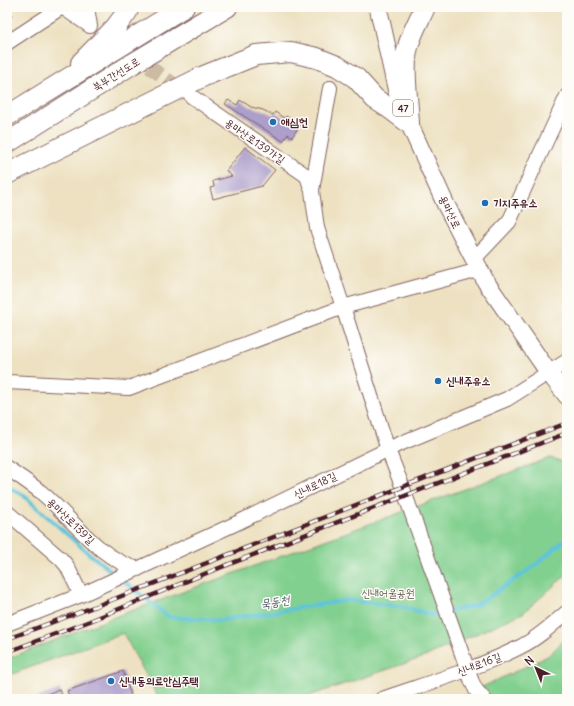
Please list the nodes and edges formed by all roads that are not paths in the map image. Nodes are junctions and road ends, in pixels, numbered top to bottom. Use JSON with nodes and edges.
{"nodes":[{"id":1,"x":62,"y":7,"type":"edge"},
{"id":2,"x":87,"y":7,"type":"edge"},
{"id":3,"x":129,"y":7,"type":"edge"},
{"id":4,"x":184,"y":7,"type":"edge"},
{"id":5,"x":227,"y":7,"type":"edge"},
{"id":6,"x":378,"y":7,"type":"edge"},
{"id":7,"x":425,"y":7,"type":"edge"},
{"id":8,"x":7,"y":43,"type":"edge"},
{"id":9,"x":65,"y":81,"type":"junction"},
{"id":10,"x":330,"y":88,"type":"dead end"},
{"id":11,"x":191,"y":96,"type":"tunnel mouth"},
{"id":12,"x":567,"y":96,"type":"edge"},
{"id":13,"x":7,"y":116,"type":"edge"},
{"id":14,"x":409,"y":123,"type":"junction"},
{"id":15,"x":7,"y":143,"type":"edge"},
{"id":16,"x":7,"y":174,"type":"edge"},
{"id":17,"x":312,"y":191,"type":"junction"},
{"id":18,"x":477,"y":265,"type":"junction"},
{"id":19,"x":343,"y":307,"type":"junction"},
{"id":20,"x":567,"y":361,"type":"edge"},
{"id":21,"x":549,"y":373,"type":"junction"},
{"id":22,"x":7,"y":382,"type":"edge"},
{"id":23,"x":567,"y":396,"type":"edge"},
{"id":24,"x":388,"y":450,"type":"junction"},
{"id":25,"x":7,"y":468,"type":"edge"},
{"id":26,"x":7,"y":512,"type":"edge"},
{"id":27,"x":138,"y":569,"type":"junction"},
{"id":28,"x":81,"y":595,"type":"junction"},
{"id":29,"x":567,"y":612,"type":"edge"},
{"id":30,"x":7,"y":624,"type":"edge"},
{"id":31,"x":468,"y":669,"type":"junction"},
{"id":32,"x":382,"y":699,"type":"edge"},
{"id":33,"x":484,"y":699,"type":"edge"}],
"edges":[{"from":1,"to":2,"type":"street"},
{"from":1,"to":8,"type":"street"},
{"from":3,"to":9,"type":"highway"},
{"from":4,"to":9,"type":"highway","name":"북부간선도로"},
{"from":5,"to":15,"type":"highway","name":"북부간선도로"},
{"from":6,"to":14,"type":"main road","name":"용마산로","number":"47"},
{"from":7,"to":14,"type":"highway"},
{"from":9,"to":13,"type":"highway","name":"북부간선도로"},
{"from":10,"to":17,"type":"street","name":"용마산로139가길"},
{"from":11,"to":17,"type":"street","name":"용마산로139가길"},
{"from":12,"to":18,"type":"street"},
{"from":14,"to":16,"type":"highway"},
{"from":14,"to":18,"type":"main road","name":"용마산로","number":"47"},
{"from":17,"to":19,"type":"street","name":"용마산로139가길"},
{"from":18,"to":19,"type":"street"},
{"from":18,"to":21,"type":"main road","name":"용마산로","number":"47"},
{"from":19,"to":22,"type":"street"},
{"from":19,"to":24,"type":"street","name":"용마산로139가길"},
{"from":20,"to":21,"type":"street","name":"신내로18길"},
{"from":21,"to":23,"type":"main road","name":"용마산로","number":"47"},
{"from":21,"to":24,"type":"street","name":"신내로18길"},
{"from":24,"to":27,"type":"street","name":"신내로18길"},
{"from":24,"to":31,"type":"street","name":"용마산로139가길"},
{"from":25,"to":27,"type":"street","name":"용마산로139길"},
{"from":26,"to":28,"type":"street"},
{"from":27,"to":28,"type":"street","name":"신내로18길"},
{"from":28,"to":30,"type":"street","name":"신내로18길"},
{"from":29,"to":31,"type":"street","name":"신내로16길"},
{"from":31,"to":32,"type":"street","name":"신내로16길"},
{"from":31,"to":33,"type":"street","name":"용마산로139가길"}]}
